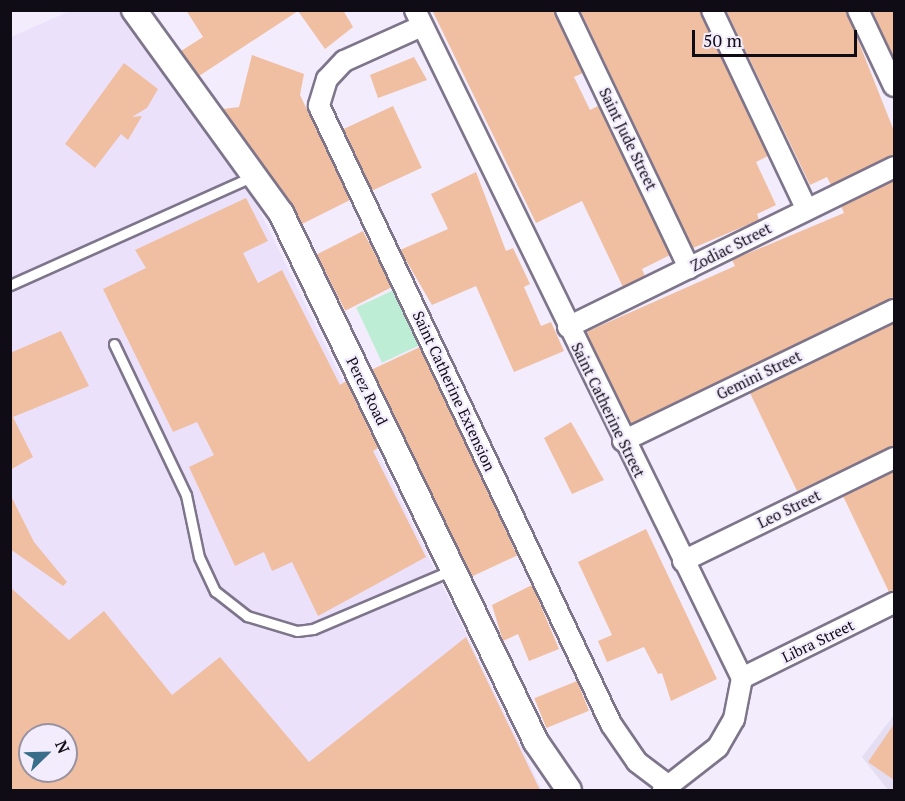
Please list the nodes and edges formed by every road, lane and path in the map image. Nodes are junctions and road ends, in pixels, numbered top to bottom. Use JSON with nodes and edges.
{"nodes":[{"id":1,"x":134,"y":10,"type":"edge"},
{"id":2,"x":566,"y":10,"type":"edge"},
{"id":3,"x":712,"y":10,"type":"edge"},
{"id":4,"x":858,"y":10,"type":"edge"},
{"id":5,"x":418,"y":18,"type":"edge"},
{"id":6,"x":894,"y":86,"type":"edge"},
{"id":7,"x":894,"y":167,"type":"edge"},
{"id":8,"x":255,"y":176,"type":"junction"},
{"id":9,"x":806,"y":208,"type":"junction"},
{"id":10,"x":689,"y":268,"type":"junction"},
{"id":11,"x":10,"y":285,"type":"edge"},
{"id":12,"x":894,"y":310,"type":"edge"},
{"id":13,"x":568,"y":327,"type":"junction"},
{"id":14,"x":114,"y":344,"type":"dead end"},
{"id":15,"x":623,"y":441,"type":"junction"},
{"id":16,"x":894,"y":458,"type":"edge"},
{"id":17,"x":683,"y":561,"type":"junction"},
{"id":18,"x":452,"y":570,"type":"junction"},
{"id":19,"x":894,"y":603,"type":"edge"},
{"id":20,"x":742,"y":678,"type":"junction"},
{"id":21,"x":666,"y":788,"type":"edge"},
{"id":22,"x":569,"y":790,"type":"edge"}],
"edges":[{"from":1,"to":8,"type":"street","name":"Perez Road"},
{"from":2,"to":10,"type":"street","name":"Saint Jude Street"},
{"from":3,"to":9,"type":"street"},
{"from":4,"to":6,"type":"street"},
{"from":5,"to":13,"type":"street","name":"Saint Catherine Street"},
{"from":5,"to":21,"type":"street","name":"Saint Catherine Extension"},
{"from":7,"to":9,"type":"street","name":"Zodiac Street"},
{"from":8,"to":11,"type":"lane"},
{"from":8,"to":18,"type":"street","name":"Perez Road"},
{"from":9,"to":10,"type":"street","name":"Zodiac Street"},
{"from":10,"to":13,"type":"street","name":"Zodiac Street"},
{"from":12,"to":15,"type":"street","name":"Gemini Street"},
{"from":13,"to":15,"type":"street","name":"Saint Catherine Street"},
{"from":14,"to":18,"type":"lane"},
{"from":15,"to":17,"type":"street","name":"Saint Catherine Street"},
{"from":16,"to":17,"type":"street","name":"Leo Street"},
{"from":17,"to":20,"type":"street","name":"Saint Catherine Street"},
{"from":18,"to":22,"type":"street","name":"Perez Road"},
{"from":19,"to":20,"type":"street","name":"Libra Street"},
{"from":20,"to":21,"type":"street"}]}
